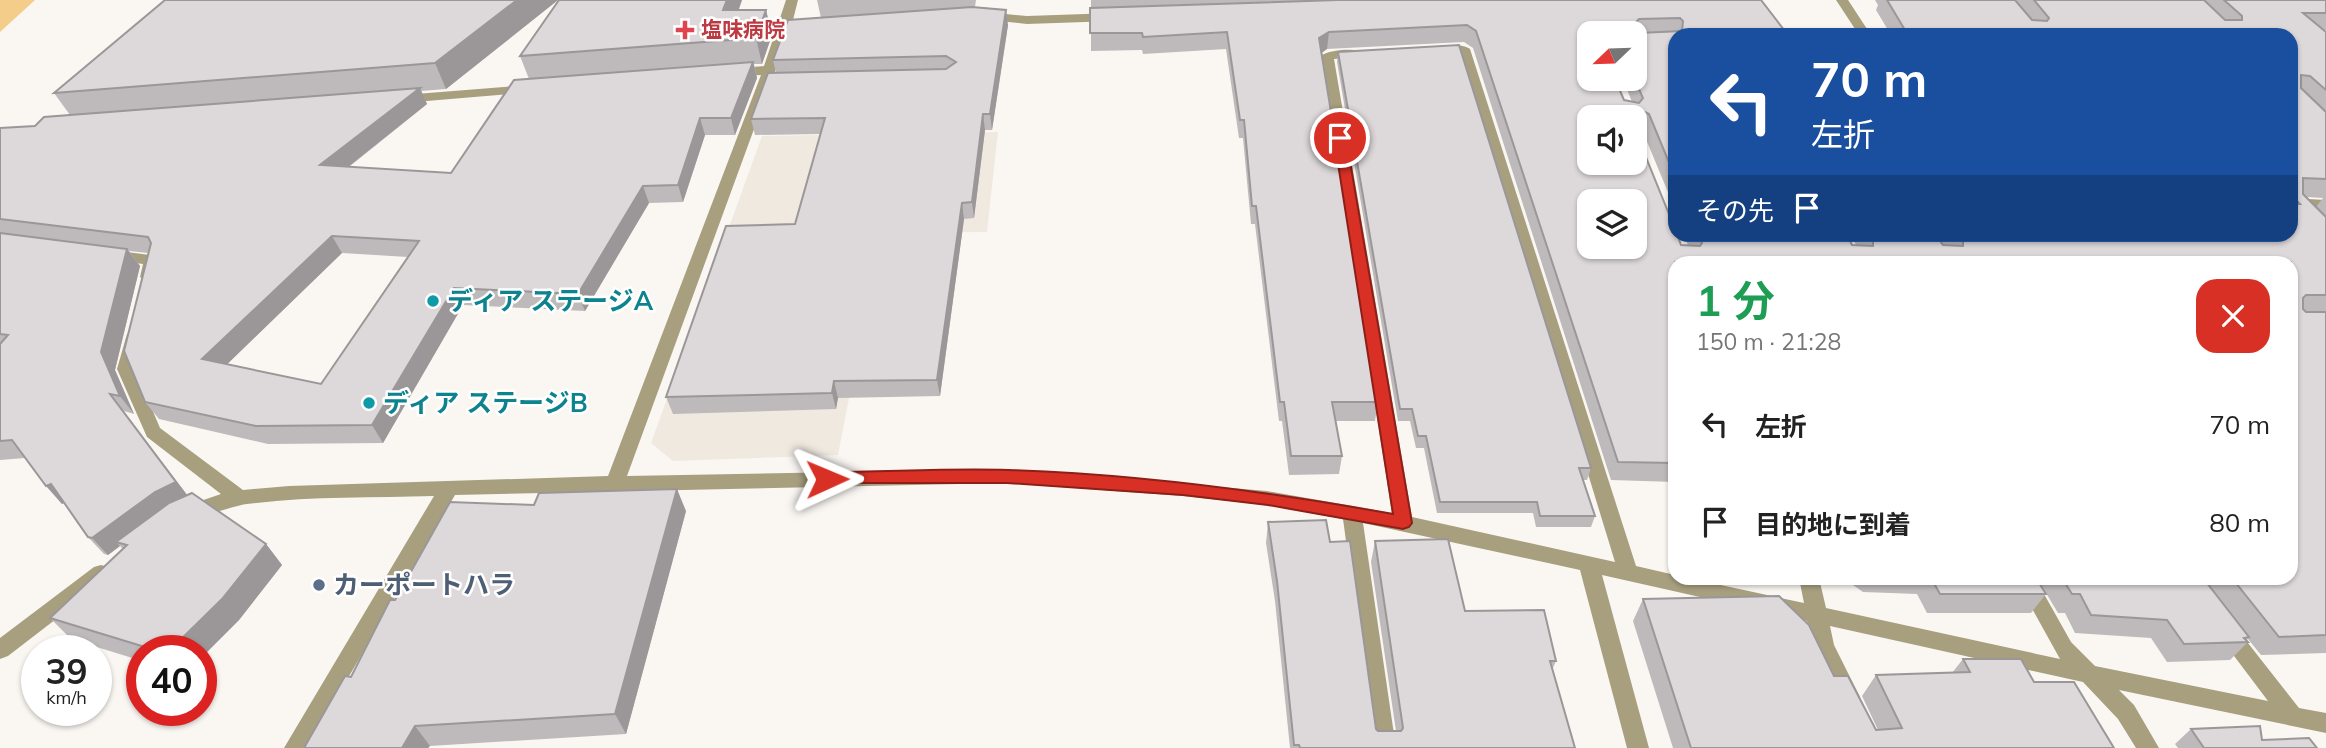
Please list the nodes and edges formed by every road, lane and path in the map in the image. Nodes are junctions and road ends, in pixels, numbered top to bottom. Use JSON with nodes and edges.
{"nodes":[{"id":1,"x":792,"y":0,"type":"edge"},
{"id":2,"x":1842,"y":0,"type":"edge"},
{"id":3,"x":976,"y":15,"type":"edge"},
{"id":4,"x":1125,"y":17,"type":"edge"},
{"id":5,"x":1860,"y":28,"type":"edge"},
{"id":6,"x":1423,"y":51,"type":"edge"},
{"id":7,"x":1382,"y":53,"type":"edge"},
{"id":8,"x":714,"y":74,"type":"edge"},
{"id":9,"x":770,"y":78,"type":"junction"},
{"id":10,"x":550,"y":88,"type":"edge"},
{"id":11,"x":385,"y":101,"type":"edge"},
{"id":12,"x":2298,"y":203,"type":"edge"},
{"id":13,"x":2326,"y":205,"type":"edge"},
{"id":14,"x":2298,"y":210,"type":"edge"},
{"id":15,"x":2309,"y":220,"type":"edge"},
{"id":16,"x":97,"y":253,"type":"edge"},
{"id":17,"x":143,"y":296,"type":"edge"},
{"id":18,"x":138,"y":321,"type":"edge"},
{"id":19,"x":614,"y":484,"type":"junction"},
{"id":20,"x":449,"y":488,"type":"junction"},
{"id":21,"x":238,"y":497,"type":"junction"},
{"id":22,"x":1352,"y":514,"type":"junction"},
{"id":23,"x":1403,"y":523,"type":"junction"},
{"id":24,"x":167,"y":524,"type":"edge"},
{"id":25,"x":1588,"y":562,"type":"junction"},
{"id":26,"x":114,"y":563,"type":"edge"},
{"id":27,"x":1628,"y":572,"type":"junction"},
{"id":28,"x":1668,"y":581,"type":"edge"},
{"id":29,"x":1686,"y":585,"type":"edge"},
{"id":30,"x":1811,"y":585,"type":"edge"},
{"id":31,"x":2029,"y":585,"type":"edge"},
{"id":32,"x":2211,"y":610,"type":"edge"},
{"id":33,"x":1817,"y":614,"type":"junction"},
{"id":34,"x":0,"y":650,"type":"edge"},
{"id":35,"x":2087,"y":674,"type":"junction"},
{"id":36,"x":1856,"y":713,"type":"edge"},
{"id":37,"x":2293,"y":717,"type":"junction"},
{"id":38,"x":2326,"y":723,"type":"edge"},
{"id":39,"x":295,"y":748,"type":"edge"},
{"id":40,"x":1385,"y":748,"type":"edge"},
{"id":41,"x":1638,"y":748,"type":"edge"},
{"id":42,"x":2148,"y":748,"type":"edge"}],
"edges":[{"from":1,"to":9,"type":"street"},
{"from":2,"to":5,"type":"street"},
{"from":3,"to":4,"type":"street"},
{"from":6,"to":27,"type":"street"},
{"from":7,"to":23,"type":"street"},
{"from":8,"to":9,"type":"street"},
{"from":9,"to":19,"type":"street"},
{"from":10,"to":11,"type":"street"},
{"from":12,"to":13,"type":"street"},
{"from":14,"to":15,"type":"street"},
{"from":16,"to":17,"type":"street"},
{"from":18,"to":21,"type":"street"},
{"from":19,"to":20,"type":"street"},
{"from":19,"to":22,"type":"street"},
{"from":20,"to":21,"type":"street"},
{"from":20,"to":39,"type":"street"},
{"from":21,"to":24,"type":"street"},
{"from":22,"to":23,"type":"street"},
{"from":22,"to":40,"type":"street"},
{"from":23,"to":25,"type":"street"},
{"from":25,"to":27,"type":"street"},
{"from":25,"to":41,"type":"street"},
{"from":26,"to":34,"type":"street"},
{"from":27,"to":28,"type":"street"},
{"from":29,"to":33,"type":"street"},
{"from":30,"to":33,"type":"street"},
{"from":31,"to":35,"type":"street"},
{"from":32,"to":37,"type":"street"},
{"from":33,"to":35,"type":"street"},
{"from":33,"to":36,"type":"street"},
{"from":35,"to":37,"type":"street"},
{"from":35,"to":42,"type":"street"},
{"from":37,"to":38,"type":"street"}]}
